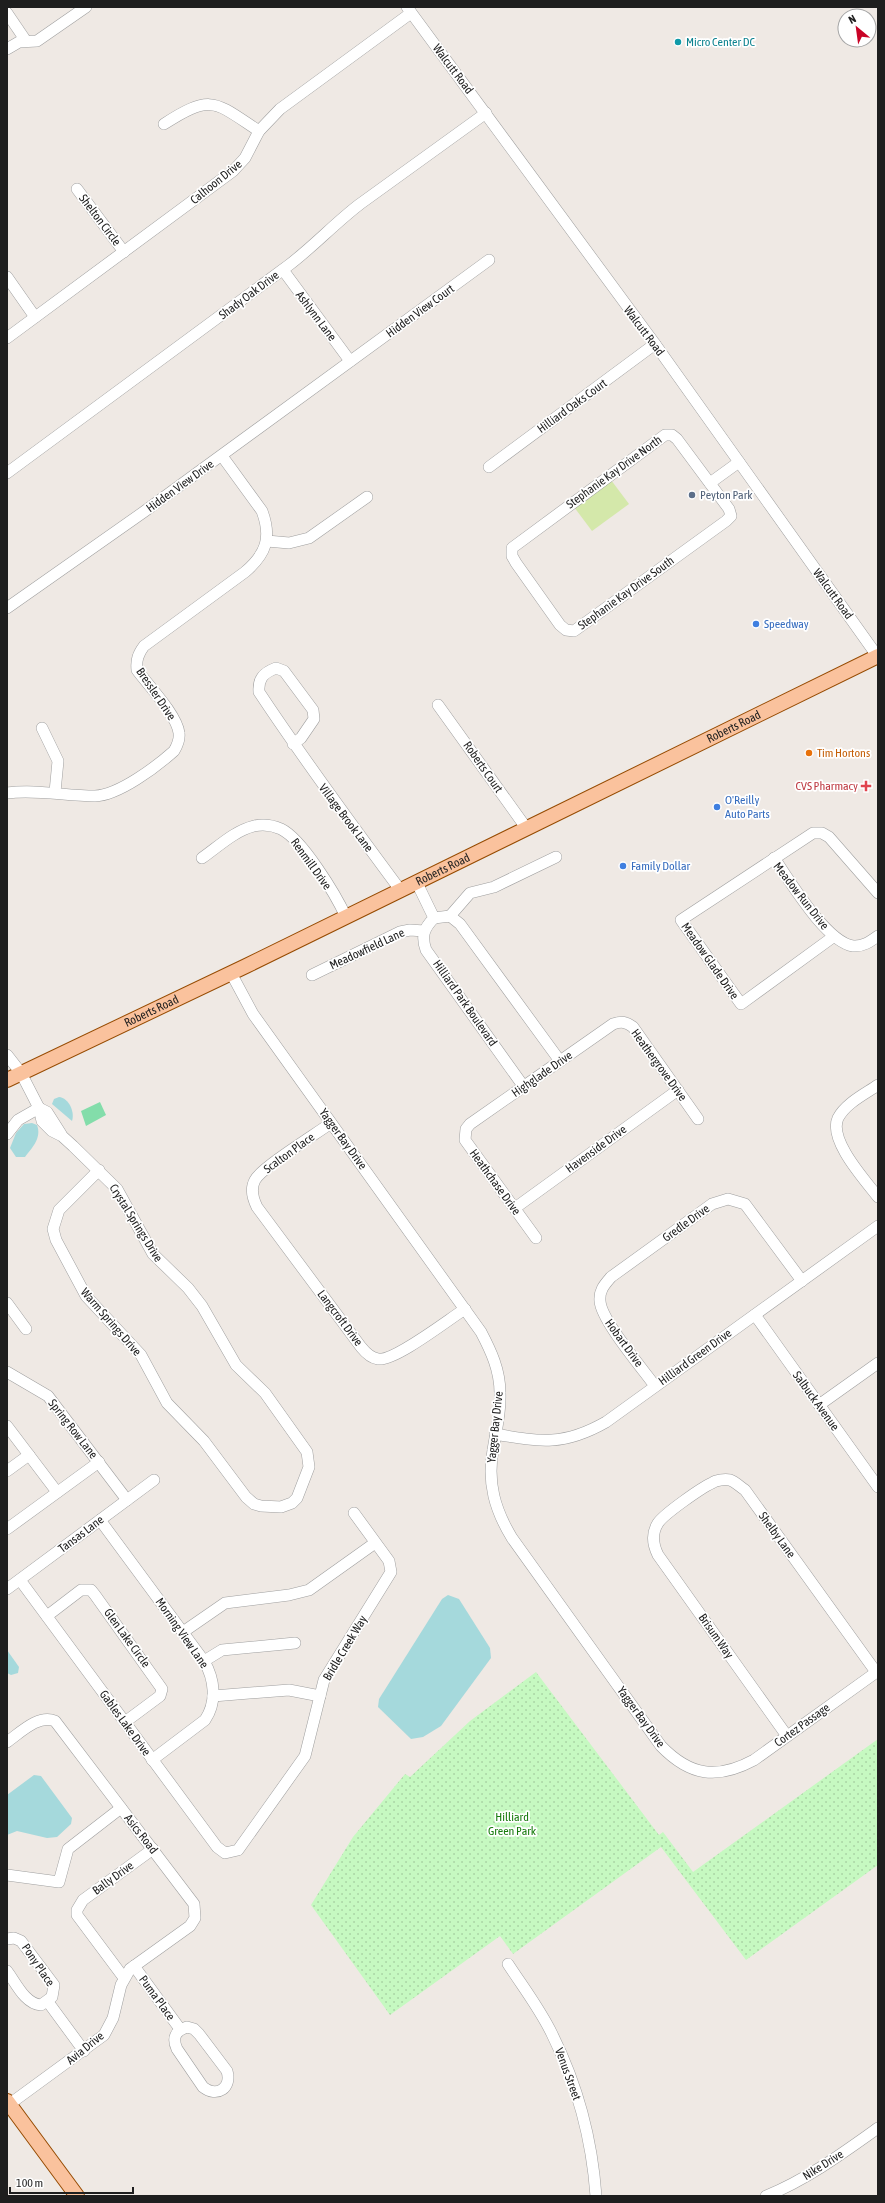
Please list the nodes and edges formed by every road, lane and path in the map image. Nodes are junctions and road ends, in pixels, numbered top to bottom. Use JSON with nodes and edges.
{"nodes":[{"id":1,"x":86,"y":7,"type":"edge"},
{"id":2,"x":409,"y":10,"type":"edge"},
{"id":3,"x":7,"y":13,"type":"edge"},
{"id":4,"x":26,"y":41,"type":"junction"},
{"id":5,"x":7,"y":49,"type":"edge"},
{"id":6,"x":486,"y":113,"type":"junction"},
{"id":7,"x":164,"y":124,"type":"dead end"},
{"id":8,"x":259,"y":131,"type":"junction"},
{"id":9,"x":77,"y":189,"type":"dead end"},
{"id":10,"x":124,"y":252,"type":"junction"},
{"id":11,"x":489,"y":260,"type":"dead end"},
{"id":12,"x":283,"y":270,"type":"junction"},
{"id":13,"x":7,"y":277,"type":"edge"},
{"id":14,"x":35,"y":317,"type":"junction"},
{"id":15,"x":7,"y":338,"type":"edge"},
{"id":16,"x":655,"y":344,"type":"junction"},
{"id":17,"x":350,"y":361,"type":"junction"},
{"id":18,"x":222,"y":456,"type":"junction"},
{"id":19,"x":739,"y":462,"type":"junction"},
{"id":20,"x":489,"y":467,"type":"dead end"},
{"id":21,"x":7,"y":474,"type":"edge"},
{"id":22,"x":710,"y":483,"type":"junction"},
{"id":23,"x":367,"y":497,"type":"dead end"},
{"id":24,"x":267,"y":541,"type":"junction"},
{"id":25,"x":511,"y":552,"type":"joint"},
{"id":26,"x":7,"y":608,"type":"edge"},
{"id":27,"x":878,"y":657,"type":"edge"},
{"id":28,"x":438,"y":705,"type":"dead end"},
{"id":29,"x":42,"y":728,"type":"dead end"},
{"id":30,"x":293,"y":744,"type":"junction"},
{"id":31,"x":55,"y":792,"type":"junction"},
{"id":32,"x":7,"y":793,"type":"edge"},
{"id":33,"x":527,"y":829,"type":"junction"},
{"id":34,"x":556,"y":857,"type":"dead end"},
{"id":35,"x":202,"y":858,"type":"dead end"},
{"id":36,"x":774,"y":858,"type":"junction"},
{"id":37,"x":417,"y":883,"type":"junction"},
{"id":38,"x":728,"y":889,"type":"joint"},
{"id":39,"x":400,"y":891,"type":"junction"},
{"id":40,"x":878,"y":893,"type":"edge"},
{"id":41,"x":450,"y":916,"type":"junction"},
{"id":42,"x":346,"y":917,"type":"junction"},
{"id":43,"x":434,"y":918,"type":"junction"},
{"id":44,"x":424,"y":931,"type":"junction"},
{"id":45,"x":878,"y":936,"type":"edge"},
{"id":46,"x":834,"y":937,"type":"junction"},
{"id":47,"x":785,"y":972,"type":"joint"},
{"id":48,"x":231,"y":973,"type":"junction"},
{"id":49,"x":312,"y":975,"type":"dead end"},
{"id":50,"x":613,"y":1024,"type":"joint"},
{"id":51,"x":7,"y":1055,"type":"edge"},
{"id":52,"x":560,"y":1061,"type":"junction"},
{"id":53,"x":21,"y":1073,"type":"junction"},
{"id":54,"x":7,"y":1080,"type":"edge"},
{"id":55,"x":878,"y":1085,"type":"edge"},
{"id":56,"x":524,"y":1087,"type":"junction"},
{"id":57,"x":678,"y":1090,"type":"junction"},
{"id":58,"x":39,"y":1108,"type":"junction"},
{"id":59,"x":698,"y":1119,"type":"dead end"},
{"id":60,"x":331,"y":1122,"type":"junction"},
{"id":61,"x":470,"y":1124,"type":"joint"},
{"id":62,"x":7,"y":1134,"type":"edge"},
{"id":63,"x":99,"y":1170,"type":"junction"},
{"id":64,"x":253,"y":1188,"type":"joint"},
{"id":65,"x":878,"y":1198,"type":"edge"},
{"id":66,"x":515,"y":1208,"type":"junction"},
{"id":67,"x":878,"y":1226,"type":"edge"},
{"id":68,"x":536,"y":1238,"type":"dead end"},
{"id":69,"x":802,"y":1281,"type":"junction"},
{"id":70,"x":600,"y":1296,"type":"joint"},
{"id":71,"x":7,"y":1303,"type":"edge"},
{"id":72,"x":465,"y":1309,"type":"junction"},
{"id":73,"x":755,"y":1315,"type":"junction"},
{"id":74,"x":26,"y":1329,"type":"dead end"},
{"id":75,"x":878,"y":1363,"type":"edge"},
{"id":76,"x":7,"y":1372,"type":"edge"},
{"id":77,"x":655,"y":1386,"type":"junction"},
{"id":78,"x":819,"y":1405,"type":"junction"},
{"id":79,"x":7,"y":1426,"type":"edge"},
{"id":80,"x":496,"y":1434,"type":"junction"},
{"id":81,"x":29,"y":1455,"type":"junction"},
{"id":82,"x":99,"y":1462,"type":"junction"},
{"id":83,"x":7,"y":1471,"type":"edge"},
{"id":84,"x":154,"y":1480,"type":"dead end"},
{"id":85,"x":878,"y":1487,"type":"edge"},
{"id":86,"x":57,"y":1492,"type":"junction"},
{"id":87,"x":127,"y":1500,"type":"junction"},
{"id":88,"x":281,"y":1507,"type":"joint"},
{"id":89,"x":354,"y":1513,"type":"dead end"},
{"id":90,"x":100,"y":1520,"type":"junction"},
{"id":91,"x":7,"y":1529,"type":"edge"},
{"id":92,"x":654,"y":1532,"type":"joint"},
{"id":93,"x":375,"y":1543,"type":"junction"},
{"id":94,"x":20,"y":1580,"type":"junction"},
{"id":95,"x":7,"y":1589,"type":"edge"},
{"id":96,"x":47,"y":1616,"type":"junction"},
{"id":97,"x":183,"y":1632,"type":"junction"},
{"id":98,"x":295,"y":1643,"type":"dead end"},
{"id":99,"x":204,"y":1661,"type":"junction"},
{"id":100,"x":877,"y":1672,"type":"edge"},
{"id":101,"x":213,"y":1696,"type":"junction"},
{"id":102,"x":320,"y":1696,"type":"junction"},
{"id":103,"x":125,"y":1722,"type":"junction"},
{"id":104,"x":787,"y":1736,"type":"junction"},
{"id":105,"x":7,"y":1742,"type":"edge"},
{"id":106,"x":152,"y":1760,"type":"junction"},
{"id":107,"x":722,"y":1773,"type":"joint"},
{"id":108,"x":121,"y":1808,"type":"junction"},
{"id":109,"x":153,"y":1849,"type":"junction"},
{"id":110,"x":238,"y":1850,"type":"joint"},
{"id":111,"x":7,"y":1875,"type":"edge"},
{"id":112,"x":7,"y":1939,"type":"edge"},
{"id":113,"x":508,"y":1964,"type":"dead end"},
{"id":114,"x":134,"y":1966,"type":"junction"},
{"id":115,"x":7,"y":1971,"type":"edge"},
{"id":116,"x":124,"y":1978,"type":"junction"},
{"id":117,"x":48,"y":2002,"type":"junction"},
{"id":118,"x":180,"y":2030,"type":"junction"},
{"id":119,"x":84,"y":2051,"type":"junction"},
{"id":120,"x":8,"y":2104,"type":"edge"},
{"id":121,"x":878,"y":2128,"type":"edge"},
{"id":122,"x":77,"y":2196,"type":"edge"},
{"id":123,"x":596,"y":2196,"type":"edge"},
{"id":124,"x":766,"y":2196,"type":"edge"}],
"edges":[{"from":1,"to":4,"type":"street"},
{"from":2,"to":6,"type":"street","name":"Walcutt Road"},
{"from":2,"to":8,"type":"street","name":"Calhoon Drive"},
{"from":3,"to":4,"type":"street"},
{"from":4,"to":5,"type":"street"},
{"from":6,"to":12,"type":"street","name":"Shady Oak Drive"},
{"from":6,"to":16,"type":"street","name":"Walcutt Road"},
{"from":7,"to":8,"type":"street"},
{"from":8,"to":10,"type":"street","name":"Calhoon Drive"},
{"from":9,"to":10,"type":"street","name":"Shelton Circle"},
{"from":10,"to":14,"type":"street","name":"Calhoon Drive"},
{"from":11,"to":17,"type":"street","name":"Hidden View Court"},
{"from":12,"to":17,"type":"street","name":"Ashlynn Lane"},
{"from":12,"to":21,"type":"street","name":"Shady Oak Drive"},
{"from":13,"to":14,"type":"street"},
{"from":14,"to":15,"type":"street","name":"Calhoon Drive"},
{"from":16,"to":19,"type":"street","name":"Walcutt Road"},
{"from":16,"to":20,"type":"street","name":"Hilliard Oaks Court"},
{"from":17,"to":18,"type":"street","name":"Hidden View Drive"},
{"from":18,"to":24,"type":"street"},
{"from":18,"to":26,"type":"street","name":"Hidden View Drive"},
{"from":19,"to":22,"type":"street"},
{"from":19,"to":27,"type":"street","name":"Walcutt Road"},
{"from":22,"to":25,"type":"street","name":"Stephanie Kay Drive North"},
{"from":22,"to":25,"type":"street","name":"Stephanie Kay Drive South"},
{"from":23,"to":24,"type":"street"},
{"from":24,"to":31,"type":"street","name":"Bressler Drive"},
{"from":27,"to":33,"type":"main road","name":"Roberts Road"},
{"from":28,"to":33,"type":"street","name":"Roberts Court"},
{"from":29,"to":31,"type":"street"},
{"from":30,"to":30,"type":"street","name":"Village Brook Lane"},
{"from":30,"to":39,"type":"street","name":"Village Brook Lane"},
{"from":31,"to":32,"type":"street","name":"Bressler Drive"},
{"from":33,"to":37,"type":"main road","name":"Roberts Road"},
{"from":34,"to":41,"type":"street"},
{"from":35,"to":42,"type":"street","name":"Renmill Drive"},
{"from":36,"to":38,"type":"street","name":"Meadow Run Drive"},
{"from":36,"to":40,"type":"street"},
{"from":36,"to":46,"type":"street","name":"Meadow Run Drive"},
{"from":37,"to":39,"type":"main road","name":"Roberts Road"},
{"from":37,"to":43,"type":"street"},
{"from":38,"to":47,"type":"street","name":"Meadow Glade Drive"},
{"from":39,"to":42,"type":"main road","name":"Roberts Road"},
{"from":41,"to":43,"type":"street"},
{"from":41,"to":52,"type":"street"},
{"from":42,"to":48,"type":"main road","name":"Roberts Road"},
{"from":43,"to":44,"type":"street"},
{"from":44,"to":49,"type":"street","name":"Meadowfield Lane"},
{"from":44,"to":56,"type":"street","name":"Hilliard Park Boulevard"},
{"from":45,"to":46,"type":"street","name":"Meadow Run Drive"},
{"from":46,"to":47,"type":"street","name":"Meadow Run Drive"},
{"from":48,"to":53,"type":"main road","name":"Roberts Road"},
{"from":48,"to":60,"type":"street","name":"Yagger Bay Drive"},
{"from":50,"to":52,"type":"street","name":"Highglade Drive"},
{"from":50,"to":57,"type":"street","name":"Heathergrove Drive"},
{"from":51,"to":53,"type":"street","name":"Crystal Springs Drive"},
{"from":52,"to":56,"type":"street","name":"Highglade Drive"},
{"from":53,"to":54,"type":"main road","name":"Roberts Road"},
{"from":53,"to":58,"type":"street","name":"Crystal Springs Drive"},
{"from":55,"to":65,"type":"street"},
{"from":56,"to":61,"type":"street","name":"Highglade Drive"},
{"from":57,"to":59,"type":"street","name":"Heathergrove Drive"},
{"from":57,"to":66,"type":"street","name":"Havenside Drive"},
{"from":58,"to":62,"type":"street"},
{"from":58,"to":63,"type":"street","name":"Crystal Springs Drive"},
{"from":60,"to":64,"type":"street","name":"Scalton Place"},
{"from":60,"to":72,"type":"street","name":"Yagger Bay Drive"},
{"from":61,"to":66,"type":"street","name":"Heathchase Drive"},
{"from":63,"to":88,"type":"street","name":"Crystal Springs Drive"},
{"from":63,"to":88,"type":"street","name":"Warm Springs Drive"},
{"from":64,"to":72,"type":"street","name":"Langcroft Drive"},
{"from":66,"to":68,"type":"street","name":"Heathchase Drive"},
{"from":67,"to":69,"type":"street","name":"Hilliard Green Drive"},
{"from":69,"to":70,"type":"street","name":"Gredle Drive"},
{"from":69,"to":73,"type":"street","name":"Hilliard Green Drive"},
{"from":70,"to":77,"type":"street","name":"Hobart Drive"},
{"from":71,"to":74,"type":"street"},
{"from":72,"to":80,"type":"street","name":"Yagger Bay Drive"},
{"from":73,"to":77,"type":"street","name":"Hilliard Green Drive"},
{"from":73,"to":78,"type":"street","name":"Salbuck Avenue"},
{"from":75,"to":78,"type":"street"},
{"from":76,"to":82,"type":"street","name":"Spring Row Lane"},
{"from":77,"to":80,"type":"street","name":"Hilliard Green Drive"},
{"from":78,"to":85,"type":"street","name":"Salbuck Avenue"},
{"from":79,"to":81,"type":"street"},
{"from":80,"to":107,"type":"street","name":"Yagger Bay Drive"},
{"from":81,"to":83,"type":"street"},
{"from":81,"to":86,"type":"street"},
{"from":82,"to":86,"type":"street"},
{"from":82,"to":87,"type":"street","name":"Spring Row Lane"},
{"from":84,"to":87,"type":"street","name":"Tansas Lane"},
{"from":86,"to":91,"type":"street"},
{"from":87,"to":90,"type":"street","name":"Tansas Lane"},
{"from":89,"to":93,"type":"street","name":"Bridle Creek Way"},
{"from":90,"to":94,"type":"street","name":"Tansas Lane"},
{"from":90,"to":97,"type":"street","name":"Morning View Lane"},
{"from":92,"to":100,"type":"street","name":"Shelby Lane"},
{"from":92,"to":104,"type":"street","name":"Brisum Way"},
{"from":93,"to":97,"type":"street"},
{"from":93,"to":102,"type":"street","name":"Bridle Creek Way"},
{"from":94,"to":95,"type":"street","name":"Tansas Lane"},
{"from":94,"to":96,"type":"street","name":"Gables Lake Drive"},
{"from":96,"to":103,"type":"street","name":"Gables Lake Drive"},
{"from":96,"to":103,"type":"street","name":"Glen Lake Circle"},
{"from":97,"to":99,"type":"street","name":"Morning View Lane"},
{"from":98,"to":99,"type":"street"},
{"from":99,"to":101,"type":"street","name":"Morning View Lane"},
{"from":100,"to":104,"type":"street","name":"Cortez Passage"},
{"from":101,"to":102,"type":"street"},
{"from":101,"to":106,"type":"street","name":"Morning View Lane"},
{"from":102,"to":110,"type":"street","name":"Bridle Creek Way"},
{"from":103,"to":106,"type":"street","name":"Gables Lake Drive"},
{"from":104,"to":107,"type":"street","name":"Cortez Passage"},
{"from":105,"to":108,"type":"street","name":"Asics Road"},
{"from":106,"to":110,"type":"street","name":"Gables Lake Drive"},
{"from":108,"to":109,"type":"street","name":"Asics Road"},
{"from":108,"to":111,"type":"street"},
{"from":109,"to":114,"type":"street","name":"Asics Road"},
{"from":109,"to":116,"type":"street","name":"Bally Drive"},
{"from":112,"to":117,"type":"street","name":"Pony Place"},
{"from":113,"to":123,"type":"street","name":"Venus Street"},
{"from":114,"to":116,"type":"street","name":"Asics Road"},
{"from":114,"to":118,"type":"street","name":"Puma Place"},
{"from":115,"to":117,"type":"street","name":"Pony Place"},
{"from":116,"to":119,"type":"street","name":"Avia Drive"},
{"from":117,"to":119,"type":"street","name":"Pony Place"},
{"from":118,"to":118,"type":"street","name":"Puma Place"},
{"from":119,"to":120,"type":"street","name":"Avia Drive"},
{"from":120,"to":122,"type":"main road"},
{"from":121,"to":124,"type":"street","name":"Nike Drive"}]}
